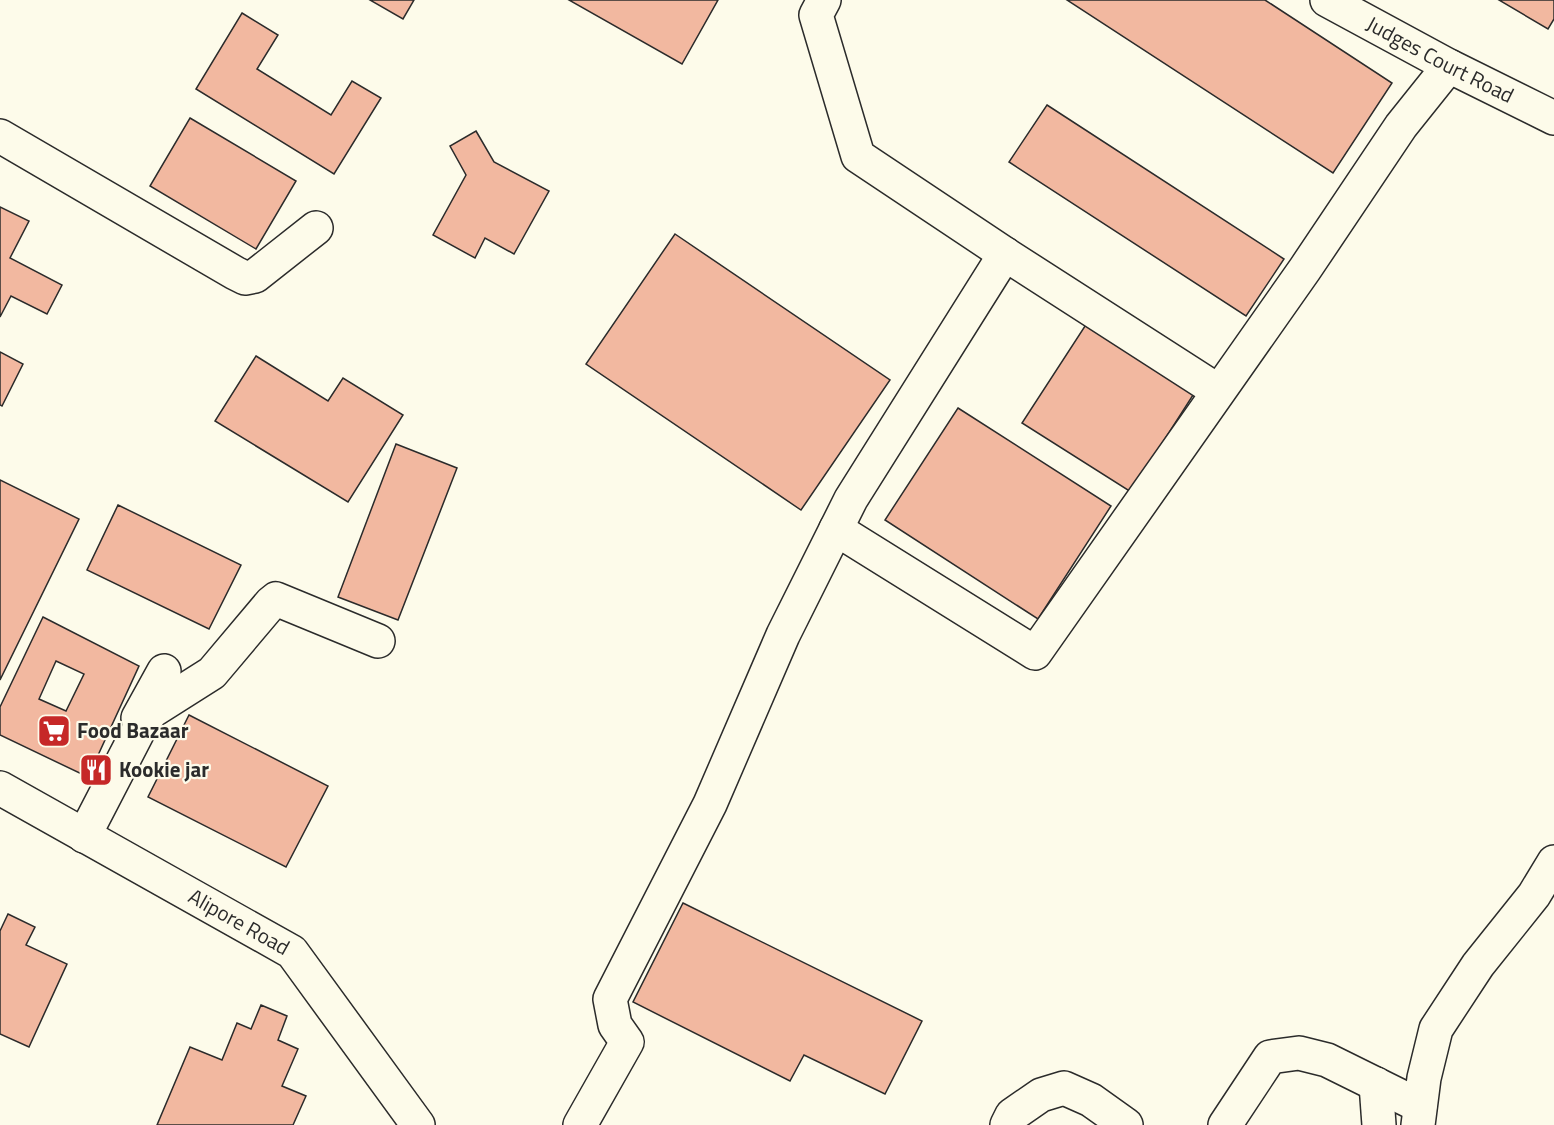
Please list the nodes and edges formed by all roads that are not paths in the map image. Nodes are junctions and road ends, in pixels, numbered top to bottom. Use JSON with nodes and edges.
{"nodes":[{"id":1,"x":825,"y":0,"type":"edge"},
{"id":2,"x":1327,"y":0,"type":"edge"},
{"id":3,"x":1449,"y":66,"type":"junction"},
{"id":4,"x":1554,"y":118,"type":"edge"},
{"id":5,"x":0,"y":136,"type":"edge"},
{"id":6,"x":316,"y":228,"type":"dead end"},
{"id":7,"x":1005,"y":254,"type":"junction"},
{"id":8,"x":1218,"y":391,"type":"junction"},
{"id":9,"x":836,"y":529,"type":"junction"},
{"id":10,"x":378,"y":641,"type":"dead end"},
{"id":11,"x":164,"y":671,"type":"dead end"},
{"id":12,"x":0,"y":788,"type":"edge"},
{"id":13,"x":80,"y":833,"type":"junction"},
{"id":14,"x":1554,"y":862,"type":"edge"},
{"id":15,"x":1376,"y":1084,"type":"junction"},
{"id":16,"x":1419,"y":1116,"type":"edge"},
{"id":17,"x":417,"y":1125,"type":"edge"},
{"id":18,"x":580,"y":1125,"type":"edge"},
{"id":19,"x":1007,"y":1125,"type":"edge"},
{"id":20,"x":1126,"y":1125,"type":"edge"},
{"id":21,"x":1225,"y":1125,"type":"edge"},
{"id":22,"x":1379,"y":1125,"type":"edge"}],
"edges":[{"from":1,"to":7,"type":"main road"},
{"from":2,"to":3,"type":"main road","name":"Judges Court Road"},
{"from":3,"to":4,"type":"main road","name":"Judges Court Road"},
{"from":3,"to":8,"type":"main road"},
{"from":5,"to":6,"type":"main road"},
{"from":7,"to":8,"type":"main road"},
{"from":7,"to":9,"type":"main road"},
{"from":8,"to":9,"type":"main road"},
{"from":9,"to":18,"type":"main road"},
{"from":10,"to":13,"type":"main road"},
{"from":11,"to":13,"type":"main road"},
{"from":12,"to":13,"type":"main road","name":"Alipore Road"},
{"from":13,"to":17,"type":"main road","name":"Alipore Road"},
{"from":14,"to":16,"type":"main road"},
{"from":15,"to":16,"type":"main road"},
{"from":15,"to":21,"type":"main road"},
{"from":15,"to":22,"type":"main road"},
{"from":19,"to":20,"type":"main road"}]}
